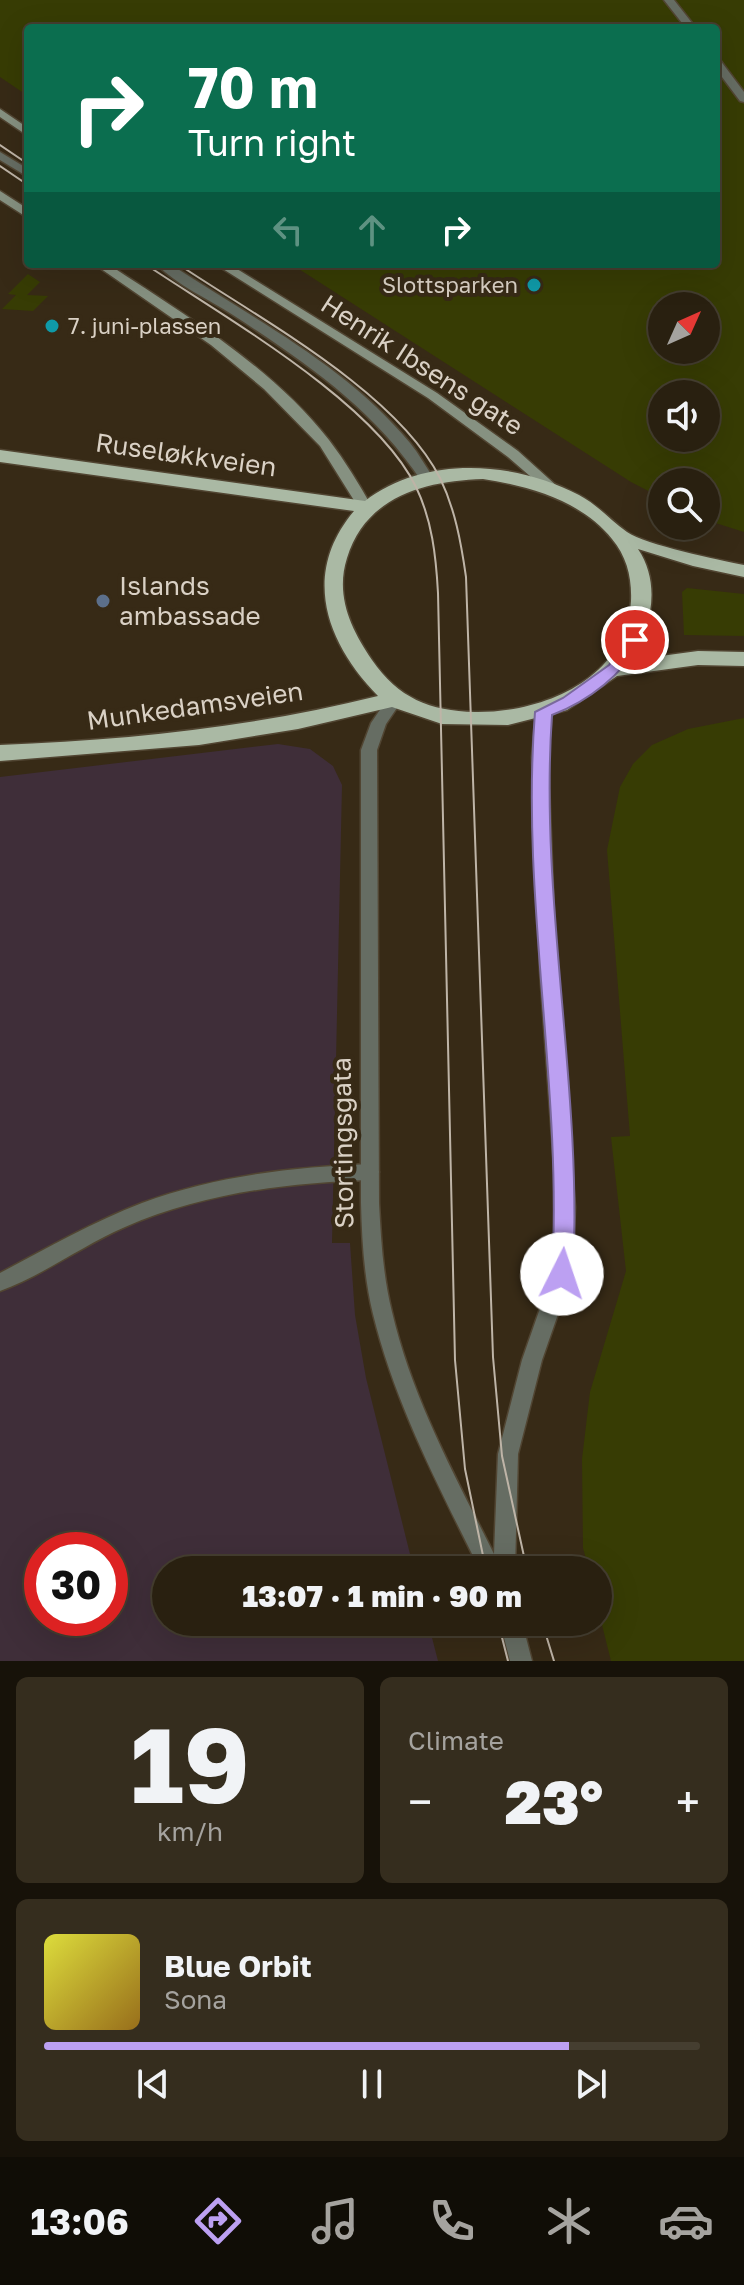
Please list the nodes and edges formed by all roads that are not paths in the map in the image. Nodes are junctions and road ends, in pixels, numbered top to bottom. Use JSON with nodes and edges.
{"nodes":[{"id":1,"x":669,"y":0,"type":"edge"},
{"id":2,"x":688,"y":24,"type":"edge"},
{"id":3,"x":720,"y":67,"type":"edge"},
{"id":4,"x":744,"y":99,"type":"edge"},
{"id":5,"x":0,"y":112,"type":"edge"},
{"id":6,"x":24,"y":130,"type":"edge"},
{"id":7,"x":0,"y":155,"type":"edge"},
{"id":8,"x":24,"y":171,"type":"edge"},
{"id":9,"x":0,"y":195,"type":"edge"},
{"id":10,"x":24,"y":211,"type":"edge"},
{"id":11,"x":106,"y":268,"type":"edge"},
{"id":12,"x":168,"y":268,"type":"edge"},
{"id":13,"x":227,"y":268,"type":"edge"},
{"id":14,"x":0,"y":456,"type":"edge"},
{"id":15,"x":427,"y":479,"type":"junction"},
{"id":16,"x":551,"y":487,"type":"junction"},
{"id":17,"x":365,"y":507,"type":"junction"},
{"id":18,"x":623,"y":537,"type":"junction"},
{"id":19,"x":744,"y":571,"type":"edge"},
{"id":20,"x":744,"y":659,"type":"edge"},
{"id":21,"x":615,"y":669,"type":"junction"},
{"id":22,"x":395,"y":699,"type":"junction"},
{"id":23,"x":544,"y":712,"type":"junction"},
{"id":24,"x":0,"y":753,"type":"edge"},
{"id":25,"x":370,"y":1172,"type":"junction"},
{"id":26,"x":0,"y":1283,"type":"edge"},
{"id":27,"x":484,"y":1556,"type":"edge"},
{"id":28,"x":504,"y":1556,"type":"edge"},
{"id":29,"x":515,"y":1636,"type":"edge"},
{"id":30,"x":521,"y":1661,"type":"edge"}],
"edges":[{"from":1,"to":2,"type":"street"},
{"from":3,"to":4,"type":"street"},
{"from":5,"to":6,"type":"main road"},
{"from":7,"to":8,"type":"street"},
{"from":9,"to":10,"type":"main road"},
{"from":11,"to":17,"type":"main road"},
{"from":12,"to":15,"type":"street"},
{"from":13,"to":16,"type":"main road","name":"Henrik Ibsens gate"},
{"from":14,"to":17,"type":"highway","name":"Ruseløkkveien"},
{"from":15,"to":16,"type":"highway"},
{"from":15,"to":17,"type":"highway"},
{"from":16,"to":18,"type":"highway"},
{"from":17,"to":22,"type":"highway"},
{"from":18,"to":19,"type":"highway"},
{"from":18,"to":21,"type":"highway"},
{"from":20,"to":21,"type":"highway"},
{"from":21,"to":23,"type":"highway"},
{"from":22,"to":23,"type":"highway"},
{"from":22,"to":24,"type":"highway","name":"Munkedamsveien"},
{"from":22,"to":25,"type":"street","name":"Stortingsgata"},
{"from":23,"to":28,"type":"street"},
{"from":25,"to":26,"type":"street"},
{"from":25,"to":27,"type":"street","name":"Stortingsgata"},
{"from":29,"to":30,"type":"street"}]}
